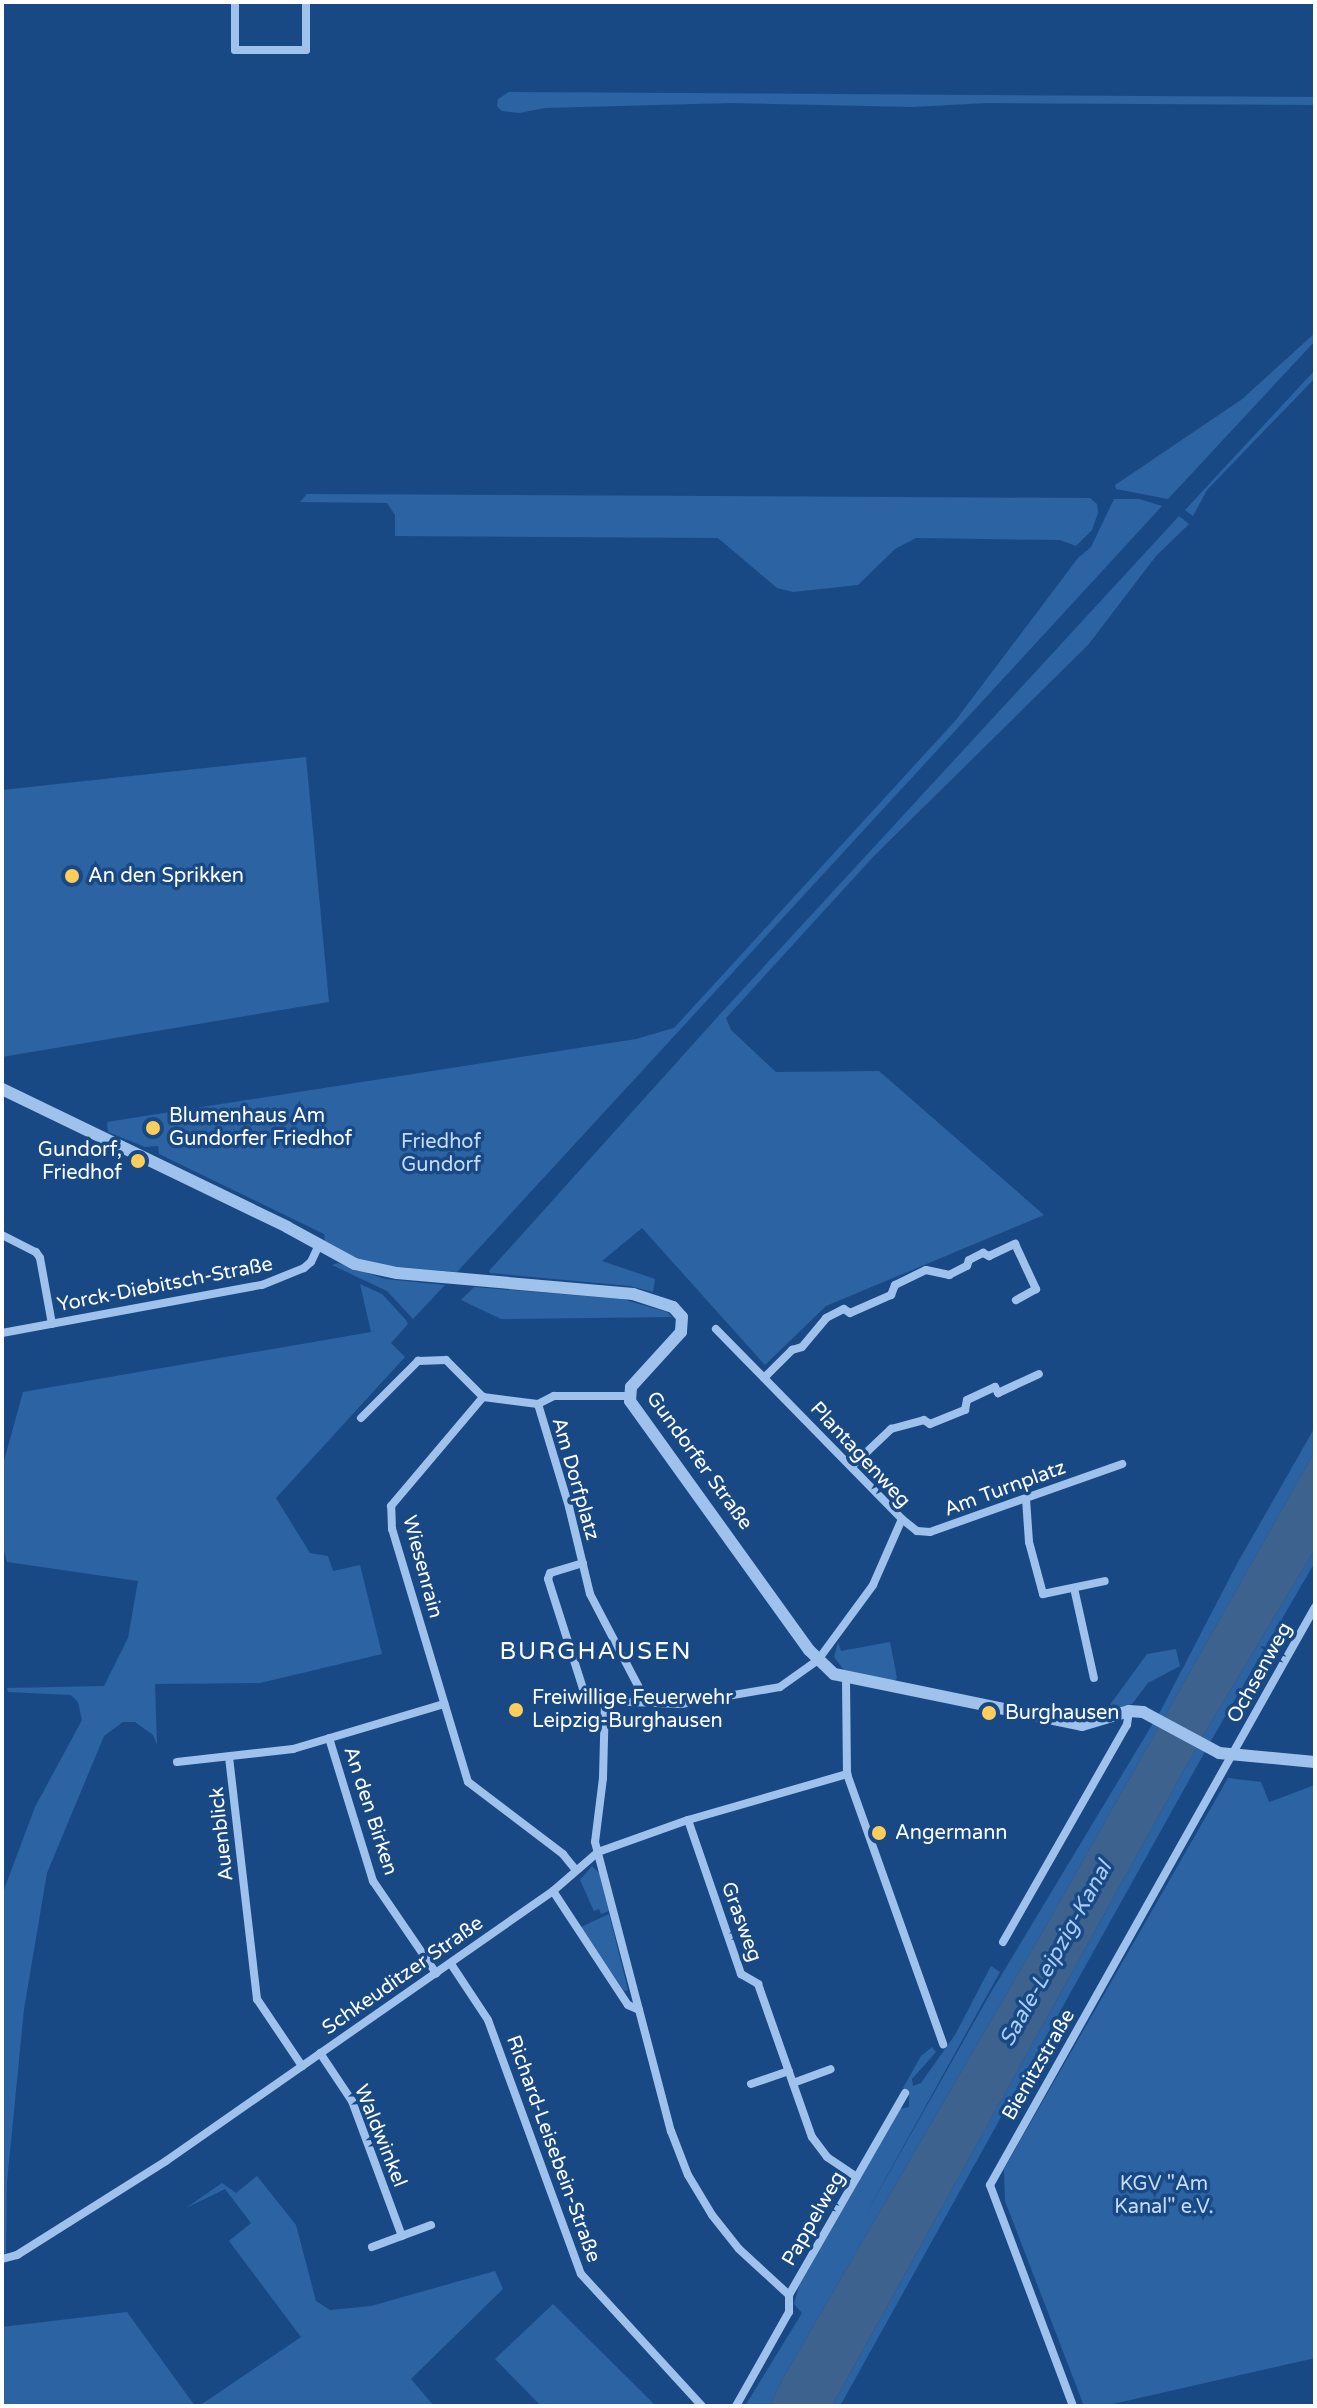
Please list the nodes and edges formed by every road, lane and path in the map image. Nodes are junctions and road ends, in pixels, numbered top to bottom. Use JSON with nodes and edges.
{"nodes":[{"id":1,"x":235,"y":2,"type":"edge"},
{"id":2,"x":306,"y":2,"type":"edge"},
{"id":3,"x":2,"y":1089,"type":"edge"},
{"id":4,"x":2,"y":1235,"type":"edge"},
{"id":5,"x":319,"y":1245,"type":"junction"},
{"id":6,"x":1016,"y":1300,"type":"dead end"},
{"id":7,"x":52,"y":1324,"type":"junction"},
{"id":8,"x":716,"y":1329,"type":"dead end"},
{"id":9,"x":2,"y":1333,"type":"edge"},
{"id":10,"x":1039,"y":1374,"type":"dead end"},
{"id":11,"x":764,"y":1378,"type":"junction"},
{"id":12,"x":629,"y":1396,"type":"junction"},
{"id":13,"x":483,"y":1397,"type":"junction"},
{"id":14,"x":538,"y":1404,"type":"junction"},
{"id":15,"x":361,"y":1418,"type":"dead end"},
{"id":16,"x":1122,"y":1464,"type":"dead end"},
{"id":17,"x":852,"y":1466,"type":"junction"},
{"id":18,"x":1026,"y":1499,"type":"junction"},
{"id":19,"x":902,"y":1519,"type":"junction"},
{"id":20,"x":583,"y":1563,"type":"junction"},
{"id":21,"x":1105,"y":1581,"type":"dead end"},
{"id":22,"x":1074,"y":1588,"type":"junction"},
{"id":23,"x":1315,"y":1607,"type":"edge"},
{"id":24,"x":818,"y":1660,"type":"junction"},
{"id":25,"x":840,"y":1677,"type":"junction"},
{"id":26,"x":1094,"y":1678,"type":"dead end"},
{"id":27,"x":605,"y":1701,"type":"junction"},
{"id":28,"x":641,"y":1701,"type":"junction"},
{"id":29,"x":444,"y":1704,"type":"junction"},
{"id":30,"x":1129,"y":1711,"type":"junction"},
{"id":31,"x":329,"y":1738,"type":"junction"},
{"id":32,"x":1232,"y":1755,"type":"junction"},
{"id":33,"x":229,"y":1757,"type":"junction"},
{"id":34,"x":177,"y":1762,"type":"dead end"},
{"id":35,"x":1315,"y":1762,"type":"edge"},
{"id":36,"x":847,"y":1774,"type":"junction"},
{"id":37,"x":688,"y":1820,"type":"junction"},
{"id":38,"x":598,"y":1852,"type":"junction"},
{"id":39,"x":575,"y":1869,"type":"junction"},
{"id":40,"x":553,"y":1891,"type":"junction"},
{"id":41,"x":1003,"y":1942,"type":"dead end"},
{"id":42,"x":451,"y":1964,"type":"junction"},
{"id":43,"x":436,"y":1973,"type":"junction"},
{"id":44,"x":639,"y":2010,"type":"junction"},
{"id":45,"x":943,"y":2044,"type":"dead end"},
{"id":46,"x":320,"y":2053,"type":"junction"},
{"id":47,"x":302,"y":2066,"type":"junction"},
{"id":48,"x":831,"y":2069,"type":"dead end"},
{"id":49,"x":789,"y":2071,"type":"junction"},
{"id":50,"x":793,"y":2083,"type":"junction"},
{"id":51,"x":751,"y":2084,"type":"dead end"},
{"id":52,"x":905,"y":2093,"type":"dead end"},
{"id":53,"x":857,"y":2177,"type":"junction"},
{"id":54,"x":431,"y":2225,"type":"dead end"},
{"id":55,"x":402,"y":2236,"type":"junction"},
{"id":56,"x":372,"y":2247,"type":"dead end"},
{"id":57,"x":2,"y":2259,"type":"edge"},
{"id":58,"x":789,"y":2295,"type":"junction"},
{"id":59,"x":702,"y":2406,"type":"edge"},
{"id":60,"x":736,"y":2406,"type":"edge"},
{"id":61,"x":1073,"y":2406,"type":"edge"}],
"edges":[{"from":1,"to":2,"type":"street"},
{"from":3,"to":5,"type":"street"},
{"from":4,"to":7,"type":"street"},
{"from":5,"to":7,"type":"street","name":"Yorck-Diebitsch-Straße"},
{"from":5,"to":12,"type":"street","name":"Gundorfer Straße"},
{"from":6,"to":11,"type":"street"},
{"from":7,"to":9,"type":"street","name":"Yorck-Diebitsch-Straße"},
{"from":8,"to":11,"type":"street","name":"Plantagenweg"},
{"from":10,"to":17,"type":"street"},
{"from":11,"to":17,"type":"street","name":"Plantagenweg"},
{"from":12,"to":14,"type":"street"},
{"from":12,"to":24,"type":"street","name":"Gundorfer Straße"},
{"from":13,"to":14,"type":"street"},
{"from":13,"to":15,"type":"street"},
{"from":13,"to":29,"type":"street","name":"Wiesenrain"},
{"from":14,"to":20,"type":"street","name":"Am Dorfplatz"},
{"from":16,"to":18,"type":"street","name":"Am Turnplatz"},
{"from":17,"to":19,"type":"street","name":"Plantagenweg"},
{"from":18,"to":19,"type":"street","name":"Am Turnplatz"},
{"from":18,"to":22,"type":"street"},
{"from":19,"to":24,"type":"street","name":"Plantagenweg"},
{"from":20,"to":27,"type":"street","name":"Am Dorfplatz"},
{"from":20,"to":28,"type":"street","name":"Am Dorfplatz"},
{"from":21,"to":22,"type":"street"},
{"from":22,"to":26,"type":"street"},
{"from":23,"to":32,"type":"street","name":"Ochsenweg"},
{"from":24,"to":25,"type":"street","name":"Gundorfer Straße"},
{"from":24,"to":28,"type":"street"},
{"from":25,"to":30,"type":"street"},
{"from":25,"to":36,"type":"street"},
{"from":27,"to":28,"type":"street"},
{"from":27,"to":38,"type":"street"},
{"from":29,"to":31,"type":"street","name":"Auenblick"},
{"from":29,"to":39,"type":"street","name":"Wiesenrain"},
{"from":30,"to":32,"type":"street"},
{"from":30,"to":41,"type":"street"},
{"from":31,"to":33,"type":"street","name":"Auenblick"},
{"from":31,"to":43,"type":"street","name":"An den Birken"},
{"from":32,"to":35,"type":"street"},
{"from":32,"to":61,"type":"street","name":"Bienitzstraße"},
{"from":33,"to":34,"type":"street"},
{"from":33,"to":47,"type":"street","name":"Auenblick"},
{"from":36,"to":37,"type":"street","name":"Schkeuditzer Straße"},
{"from":36,"to":45,"type":"street"},
{"from":37,"to":38,"type":"street","name":"Schkeuditzer Straße"},
{"from":37,"to":49,"type":"street","name":"Grasweg"},
{"from":38,"to":39,"type":"street","name":"Schkeuditzer Straße"},
{"from":38,"to":44,"type":"street"},
{"from":39,"to":40,"type":"street","name":"Schkeuditzer Straße"},
{"from":40,"to":42,"type":"street","name":"Schkeuditzer Straße"},
{"from":40,"to":44,"type":"street"},
{"from":42,"to":43,"type":"street","name":"Schkeuditzer Straße"},
{"from":42,"to":59,"type":"street","name":"Richard-Leisebein-Straße"},
{"from":43,"to":46,"type":"street","name":"Schkeuditzer Straße"},
{"from":44,"to":58,"type":"street"},
{"from":46,"to":47,"type":"street","name":"Schkeuditzer Straße"},
{"from":46,"to":55,"type":"street","name":"Waldwinkel"},
{"from":47,"to":57,"type":"street","name":"Schkeuditzer Straße"},
{"from":48,"to":50,"type":"street"},
{"from":49,"to":50,"type":"street","name":"Grasweg"},
{"from":49,"to":51,"type":"street"},
{"from":50,"to":53,"type":"street","name":"Grasweg"},
{"from":52,"to":53,"type":"street","name":"Pappelweg"},
{"from":53,"to":58,"type":"street","name":"Pappelweg"},
{"from":54,"to":55,"type":"street"},
{"from":55,"to":56,"type":"street"},
{"from":58,"to":60,"type":"street","name":"Pappelweg"}]}
